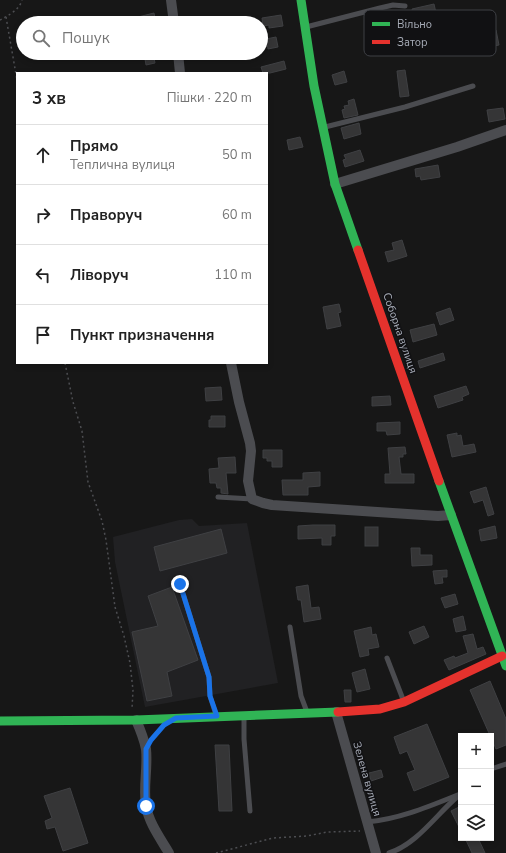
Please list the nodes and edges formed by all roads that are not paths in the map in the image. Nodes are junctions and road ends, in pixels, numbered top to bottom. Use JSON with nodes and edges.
{"nodes":[{"id":1,"x":170,"y":0,"type":"edge"},
{"id":2,"x":301,"y":0,"type":"edge"},
{"id":3,"x":405,"y":6,"type":"dead end"},
{"id":4,"x":372,"y":10,"type":"edge"},
{"id":5,"x":364,"y":12,"type":"edge"},
{"id":6,"x":173,"y":16,"type":"edge"},
{"id":7,"x":305,"y":27,"type":"junction"},
{"id":8,"x":179,"y":60,"type":"edge"},
{"id":9,"x":180,"y":72,"type":"edge"},
{"id":10,"x":473,"y":86,"type":"dead end"},
{"id":11,"x":322,"y":128,"type":"junction"},
{"id":12,"x":506,"y":130,"type":"edge"},
{"id":13,"x":335,"y":184,"type":"junction"},
{"id":14,"x":230,"y":364,"type":"edge"},
{"id":15,"x":218,"y":497,"type":"dead end"},
{"id":16,"x":252,"y":499,"type":"junction"},
{"id":17,"x":451,"y":515,"type":"junction"},
{"id":18,"x":180,"y":584,"type":"dead end"},
{"id":19,"x":290,"y":627,"type":"dead end"},
{"id":20,"x":502,"y":656,"type":"junction"},
{"id":21,"x":387,"y":658,"type":"dead end"},
{"id":22,"x":506,"y":666,"type":"edge"},
{"id":23,"x":404,"y":702,"type":"junction"},
{"id":24,"x":336,"y":712,"type":"junction"},
{"id":25,"x":307,"y":713,"type":"junction"},
{"id":26,"x":244,"y":715,"type":"junction"},
{"id":27,"x":217,"y":716,"type":"junction"},
{"id":28,"x":136,"y":720,"type":"junction"},
{"id":29,"x":0,"y":721,"type":"edge"},
{"id":30,"x":506,"y":764,"type":"edge"},
{"id":31,"x":494,"y":768,"type":"edge"},
{"id":32,"x":458,"y":794,"type":"edge"},
{"id":33,"x":458,"y":795,"type":"edge"},
{"id":34,"x":250,"y":811,"type":"dead end"},
{"id":35,"x":369,"y":827,"type":"junction"},
{"id":36,"x":169,"y":853,"type":"edge"},
{"id":37,"x":376,"y":853,"type":"edge"},
{"id":38,"x":389,"y":853,"type":"edge"}],
"edges":[{"from":1,"to":6,"type":"street"},
{"from":2,"to":7,"type":"street","name":"Соборна вулиця"},
{"from":3,"to":4,"type":"lane"},
{"from":5,"to":7,"type":"lane"},
{"from":7,"to":11,"type":"street","name":"Соборна вулиця"},
{"from":8,"to":9,"type":"street"},
{"from":10,"to":11,"type":"lane"},
{"from":11,"to":13,"type":"street","name":"Соборна вулиця"},
{"from":12,"to":13,"type":"street"},
{"from":13,"to":17,"type":"street","name":"Соборна вулиця"},
{"from":14,"to":16,"type":"street"},
{"from":15,"to":16,"type":"lane"},
{"from":16,"to":17,"type":"street"},
{"from":17,"to":20,"type":"street","name":"Соборна вулиця"},
{"from":18,"to":27,"type":"lane"},
{"from":19,"to":25,"type":"lane"},
{"from":20,"to":22,"type":"street","name":"Соборна вулиця"},
{"from":20,"to":23,"type":"street"},
{"from":21,"to":23,"type":"lane"},
{"from":23,"to":24,"type":"street"},
{"from":24,"to":25,"type":"street"},
{"from":24,"to":35,"type":"street","name":"Зелена вулиця"},
{"from":25,"to":26,"type":"street"},
{"from":26,"to":27,"type":"street"},
{"from":26,"to":34,"type":"lane"},
{"from":27,"to":28,"type":"street"},
{"from":28,"to":29,"type":"street"},
{"from":28,"to":36,"type":"street"},
{"from":30,"to":31,"type":"lane"},
{"from":32,"to":35,"type":"lane"},
{"from":33,"to":38,"type":"lane"},
{"from":35,"to":37,"type":"street","name":"Зелена вулиця"}]}
